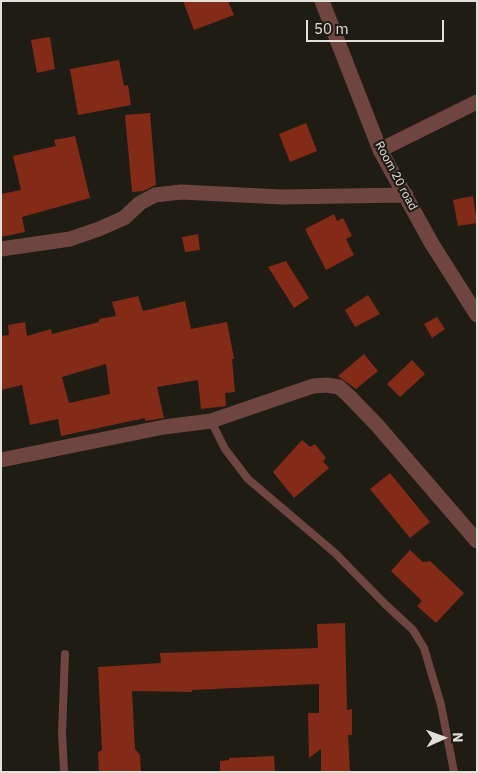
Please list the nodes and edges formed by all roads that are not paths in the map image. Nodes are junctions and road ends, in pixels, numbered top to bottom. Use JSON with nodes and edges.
{"nodes":[{"id":1,"x":322,"y":1,"type":"edge"},
{"id":2,"x":477,"y":102,"type":"edge"},
{"id":3,"x":380,"y":150,"type":"junction"},
{"id":4,"x":406,"y":195,"type":"junction"},
{"id":5,"x":1,"y":249,"type":"edge"},
{"id":6,"x":477,"y":315,"type":"edge"},
{"id":7,"x":211,"y":421,"type":"junction"},
{"id":8,"x":1,"y":460,"type":"edge"},
{"id":9,"x":477,"y":541,"type":"edge"},
{"id":10,"x":65,"y":654,"type":"dead end"},
{"id":11,"x":64,"y":772,"type":"edge"},
{"id":12,"x":454,"y":772,"type":"edge"}],
"edges":[{"from":1,"to":3,"type":"street","name":"Room 20 road"},
{"from":2,"to":3,"type":"street"},
{"from":3,"to":4,"type":"street","name":"Room 20 road"},
{"from":4,"to":5,"type":"street"},
{"from":4,"to":6,"type":"street","name":"Room 20 road"},
{"from":7,"to":8,"type":"street"},
{"from":7,"to":9,"type":"street"},
{"from":7,"to":12,"type":"lane"},
{"from":10,"to":11,"type":"lane"}]}
